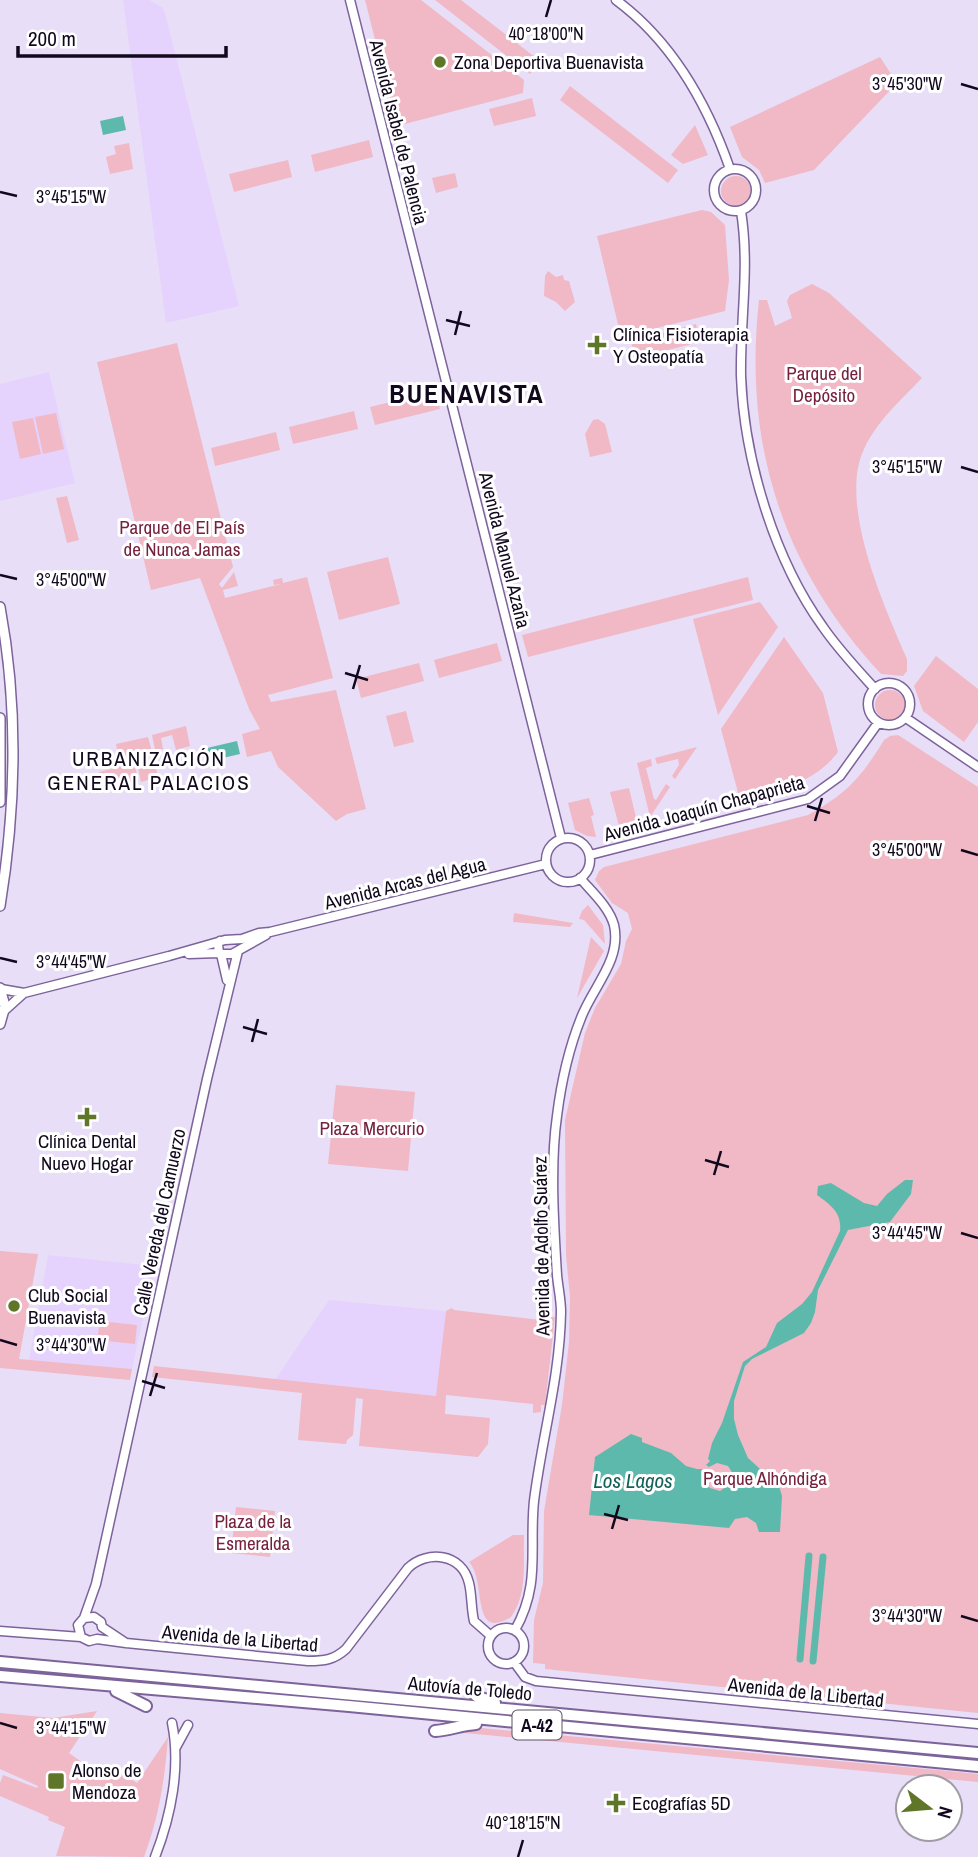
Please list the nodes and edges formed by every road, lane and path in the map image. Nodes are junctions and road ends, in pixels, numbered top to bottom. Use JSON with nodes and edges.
{"nodes":[{"id":1,"x":350,"y":0,"type":"edge"},
{"id":2,"x":616,"y":0,"type":"edge"},
{"id":3,"x":730,"y":169,"type":"junction"},
{"id":4,"x":741,"y":211,"type":"junction"},
{"id":5,"x":418,"y":271,"type":"joint"},
{"id":6,"x":0,"y":607,"type":"edge"},
{"id":7,"x":874,"y":689,"type":"junction"},
{"id":8,"x":0,"y":718,"type":"edge"},
{"id":9,"x":906,"y":718,"type":"junction"},
{"id":10,"x":878,"y":723,"type":"junction"},
{"id":11,"x":978,"y":767,"type":"edge"},
{"id":12,"x":0,"y":802,"type":"edge"},
{"id":13,"x":561,"y":838,"type":"junction"},
{"id":14,"x":590,"y":855,"type":"junction"},
{"id":15,"x":546,"y":864,"type":"junction"},
{"id":16,"x":580,"y":878,"type":"junction"},
{"id":17,"x":0,"y":906,"type":"edge"},
{"id":18,"x":220,"y":941,"type":"junction"},
{"id":19,"x":238,"y":946,"type":"junction"},
{"id":20,"x":220,"y":953,"type":"junction"},
{"id":21,"x":169,"y":956,"type":"junction"},
{"id":22,"x":228,"y":987,"type":"junction"},
{"id":23,"x":0,"y":989,"type":"edge"},
{"id":24,"x":23,"y":993,"type":"junction"},
{"id":25,"x":4,"y":1012,"type":"junction"},
{"id":26,"x":0,"y":1024,"type":"edge"},
{"id":27,"x":95,"y":1588,"type":"junction"},
{"id":28,"x":97,"y":1618,"type":"junction"},
{"id":29,"x":81,"y":1621,"type":"junction"},
{"id":30,"x":102,"y":1628,"type":"junction"},
{"id":31,"x":515,"y":1630,"type":"junction"},
{"id":32,"x":0,"y":1632,"type":"edge"},
{"id":33,"x":44,"y":1635,"type":"junction"},
{"id":34,"x":491,"y":1636,"type":"junction"},
{"id":35,"x":81,"y":1637,"type":"junction"},
{"id":36,"x":97,"y":1639,"type":"junction"},
{"id":37,"x":126,"y":1643,"type":"junction"},
{"id":38,"x":0,"y":1662,"type":"edge"},
{"id":39,"x":514,"y":1662,"type":"junction"},
{"id":40,"x":0,"y":1676,"type":"edge"},
{"id":41,"x":96,"y":1685,"type":"junction"},
{"id":42,"x":405,"y":1693,"type":"dead end"},
{"id":43,"x":368,"y":1696,"type":"junction"},
{"id":44,"x":477,"y":1696,"type":"dead end"},
{"id":45,"x":146,"y":1706,"type":"dead end"},
{"id":46,"x":349,"y":1706,"type":"junction"},
{"id":47,"x":507,"y":1708,"type":"junction"},
{"id":48,"x":391,"y":1717,"type":"dead end"},
{"id":49,"x":505,"y":1722,"type":"junction"},
{"id":50,"x":172,"y":1723,"type":"dead end"},
{"id":51,"x":978,"y":1724,"type":"edge"},
{"id":52,"x":188,"y":1726,"type":"dead end"},
{"id":53,"x":435,"y":1731,"type":"dead end"},
{"id":54,"x":175,"y":1750,"type":"junction"},
{"id":55,"x":978,"y":1753,"type":"edge"},
{"id":56,"x":978,"y":1766,"type":"edge"},
{"id":57,"x":155,"y":1857,"type":"edge"}],
"edges":[{"from":1,"to":5,"type":"street","name":"Avenida Isabel de Palencia"},
{"from":2,"to":3,"type":"street"},
{"from":3,"to":4,"type":"street"},
{"from":3,"to":4,"type":"street"},
{"from":4,"to":7,"type":"street"},
{"from":5,"to":13,"type":"street","name":"Avenida Manuel Azaña"},
{"from":6,"to":17,"type":"main road"},
{"from":7,"to":9,"type":"street"},
{"from":7,"to":10,"type":"street"},
{"from":8,"to":12,"type":"main road"},
{"from":9,"to":10,"type":"street"},
{"from":9,"to":11,"type":"street"},
{"from":10,"to":14,"type":"street","name":"Avenida Joaquín Chapaprieta"},
{"from":13,"to":14,"type":"street"},
{"from":13,"to":15,"type":"street"},
{"from":14,"to":16,"type":"street"},
{"from":15,"to":16,"type":"street"},
{"from":15,"to":19,"type":"street","name":"Avenida Arcas del Agua"},
{"from":16,"to":31,"type":"street","name":"Avenida de Adolfo Suárez"},
{"from":18,"to":19,"type":"street"},
{"from":18,"to":20,"type":"street","name":"Calle Vereda del Camuerzo"},
{"from":18,"to":21,"type":"street"},
{"from":19,"to":20,"type":"street"},
{"from":19,"to":22,"type":"street","name":"Calle Vereda del Camuerzo"},
{"from":20,"to":21,"type":"street"},
{"from":20,"to":22,"type":"street","name":"Calle Vereda del Camuerzo"},
{"from":21,"to":24,"type":"street"},
{"from":22,"to":27,"type":"street","name":"Calle Vereda del Camuerzo"},
{"from":23,"to":24,"type":"street"},
{"from":23,"to":25,"type":"main road"},
{"from":24,"to":25,"type":"street"},
{"from":25,"to":26,"type":"main road"},
{"from":27,"to":28,"type":"street","name":"Calle Vereda del Camuerzo"},
{"from":27,"to":29,"type":"street","name":"Calle Vereda del Camuerzo"},
{"from":28,"to":29,"type":"street"},
{"from":28,"to":30,"type":"street"},
{"from":29,"to":33,"type":"street"},
{"from":29,"to":35,"type":"street"},
{"from":30,"to":36,"type":"street"},
{"from":30,"to":37,"type":"street"},
{"from":31,"to":34,"type":"street"},
{"from":31,"to":39,"type":"street"},
{"from":32,"to":33,"type":"street"},
{"from":33,"to":35,"type":"street"},
{"from":34,"to":37,"type":"street","name":"Avenida de la Libertad"},
{"from":34,"to":39,"type":"street"},
{"from":35,"to":36,"type":"street"},
{"from":36,"to":37,"type":"street","name":"Avenida de la Libertad"},
{"from":38,"to":43,"type":"highway","name":"Autovía de Toledo","number":"A-42"},
{"from":39,"to":51,"type":"street","name":"Avenida de la Libertad"},
{"from":40,"to":41,"type":"highway","name":"Autovía de Toledo","number":"A-42"},
{"from":41,"to":45,"type":"highway"},
{"from":41,"to":46,"type":"highway","name":"Autovía de Toledo","number":"A-42"},
{"from":42,"to":43,"type":"highway"},
{"from":43,"to":47,"type":"highway","name":"Autovía de Toledo","number":"A-42"},
{"from":44,"to":47,"type":"highway"},
{"from":46,"to":48,"type":"highway"},
{"from":46,"to":49,"type":"highway","name":"Autovía de Toledo","number":"A-42"},
{"from":47,"to":55,"type":"highway","name":"Autovía de Toledo","number":"A-42"},
{"from":49,"to":53,"type":"highway"},
{"from":49,"to":56,"type":"highway","name":"Autovía de Toledo","number":"A-42"},
{"from":50,"to":54,"type":"street"},
{"from":52,"to":54,"type":"street"},
{"from":54,"to":57,"type":"street"}]}
